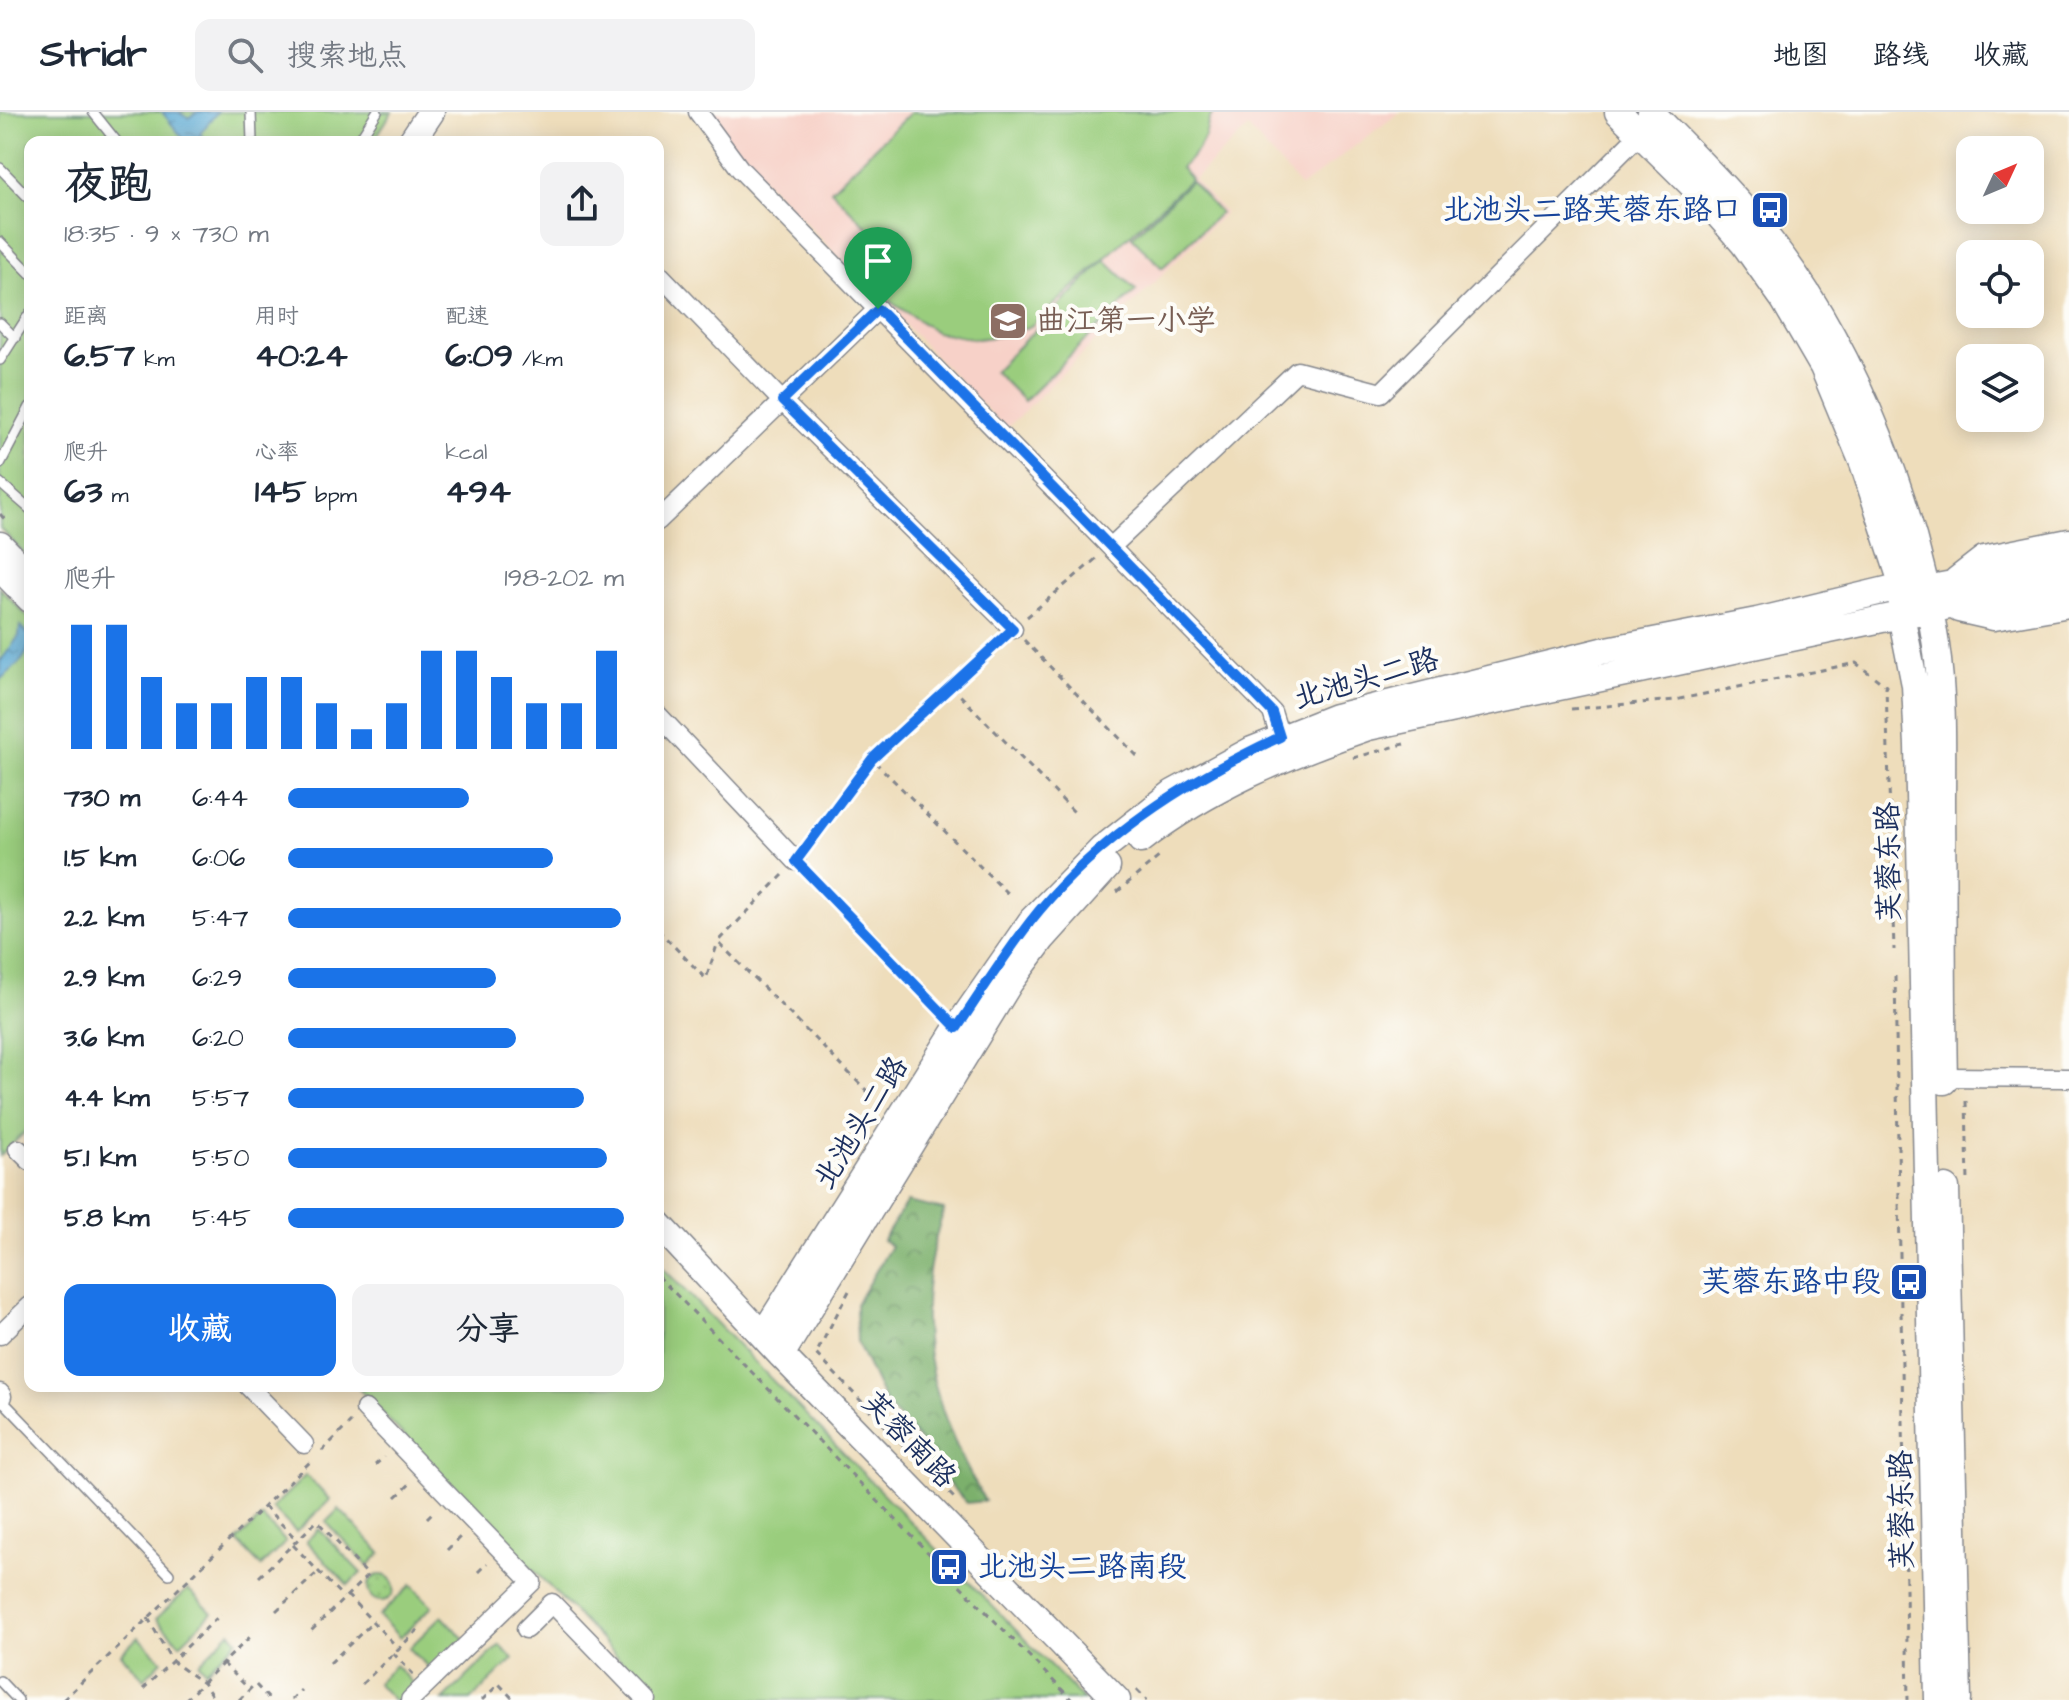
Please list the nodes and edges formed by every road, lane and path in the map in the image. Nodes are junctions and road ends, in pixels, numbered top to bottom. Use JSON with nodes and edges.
{"nodes":[{"id":1,"x":93,"y":112,"type":"edge"},
{"id":2,"x":251,"y":112,"type":"edge"},
{"id":3,"x":377,"y":112,"type":"edge"},
{"id":4,"x":431,"y":112,"type":"edge"},
{"id":5,"x":698,"y":112,"type":"edge"},
{"id":6,"x":1618,"y":112,"type":"edge"},
{"id":7,"x":1653,"y":119,"type":"edge"},
{"id":8,"x":112,"y":136,"type":"edge"},
{"id":9,"x":252,"y":136,"type":"edge"},
{"id":10,"x":362,"y":136,"type":"edge"},
{"id":11,"x":415,"y":136,"type":"edge"},
{"id":12,"x":0,"y":168,"type":"edge"},
{"id":13,"x":24,"y":193,"type":"edge"},
{"id":14,"x":0,"y":242,"type":"edge"},
{"id":15,"x":24,"y":267,"type":"edge"},
{"id":16,"x":664,"y":279,"type":"edge"},
{"id":17,"x":878,"y":309,"type":"junction"},
{"id":18,"x":0,"y":323,"type":"edge"},
{"id":19,"x":24,"y":323,"type":"edge"},
{"id":20,"x":15,"y":338,"type":"junction"},
{"id":21,"x":0,"y":360,"type":"edge"},
{"id":22,"x":782,"y":401,"type":"junction"},
{"id":23,"x":24,"y":418,"type":"edge"},
{"id":24,"x":0,"y":464,"type":"edge"},
{"id":25,"x":0,"y":483,"type":"edge"},
{"id":26,"x":24,"y":504,"type":"edge"},
{"id":27,"x":664,"y":515,"type":"edge"},
{"id":28,"x":2069,"y":542,"type":"edge"},
{"id":29,"x":0,"y":545,"type":"edge"},
{"id":30,"x":1112,"y":546,"type":"junction"},
{"id":31,"x":2069,"y":562,"type":"edge"},
{"id":32,"x":0,"y":568,"type":"edge"},
{"id":33,"x":24,"y":570,"type":"edge"},
{"id":34,"x":2069,"y":584,"type":"edge"},
{"id":35,"x":24,"y":593,"type":"edge"},
{"id":36,"x":1932,"y":595,"type":"junction"},
{"id":37,"x":2069,"y":604,"type":"edge"},
{"id":38,"x":1901,"y":615,"type":"junction"},
{"id":39,"x":1013,"y":629,"type":"junction"},
{"id":40,"x":951,"y":686,"type":"junction"},
{"id":41,"x":1559,"y":710,"type":"dead end"},
{"id":42,"x":664,"y":721,"type":"edge"},
{"id":43,"x":1280,"y":737,"type":"junction"},
{"id":44,"x":1413,"y":742,"type":"dead end"},
{"id":45,"x":1139,"y":758,"type":"dead end"},
{"id":46,"x":872,"y":759,"type":"junction"},
{"id":47,"x":1340,"y":762,"type":"dead end"},
{"id":48,"x":1075,"y":813,"type":"dead end"},
{"id":49,"x":1159,"y":857,"type":"dead end"},
{"id":50,"x":796,"y":861,"type":"junction"},
{"id":51,"x":1009,"y":895,"type":"dead end"},
{"id":52,"x":1112,"y":896,"type":"dead end"},
{"id":53,"x":664,"y":936,"type":"edge"},
{"id":54,"x":718,"y":942,"type":"junction"},
{"id":55,"x":1894,"y":950,"type":"dead end"},
{"id":56,"x":1895,"y":976,"type":"dead end"},
{"id":57,"x":957,"y":1028,"type":"junction"},
{"id":58,"x":1944,"y":1077,"type":"junction"},
{"id":59,"x":2069,"y":1078,"type":"edge"},
{"id":60,"x":869,"y":1093,"type":"dead end"},
{"id":61,"x":664,"y":1229,"type":"edge"},
{"id":62,"x":664,"y":1255,"type":"edge"},
{"id":63,"x":664,"y":1282,"type":"edge"},
{"id":64,"x":852,"y":1282,"type":"dead end"},
{"id":65,"x":24,"y":1312,"type":"edge"},
{"id":66,"x":0,"y":1335,"type":"edge"},
{"id":67,"x":763,"y":1335,"type":"junction"},
{"id":68,"x":781,"y":1355,"type":"junction"},
{"id":69,"x":254,"y":1392,"type":"edge"},
{"id":70,"x":0,"y":1396,"type":"edge"},
{"id":71,"x":365,"y":1409,"type":"joint"},
{"id":72,"x":304,"y":1444,"type":"dead end"},
{"id":73,"x":915,"y":1457,"type":"dead end"},
{"id":74,"x":264,"y":1506,"type":"junction"},
{"id":75,"x":297,"y":1540,"type":"junction"},
{"id":76,"x":293,"y":1545,"type":"junction"},
{"id":77,"x":318,"y":1572,"type":"junction"},
{"id":78,"x":169,"y":1574,"type":"dead end"},
{"id":79,"x":259,"y":1577,"type":"dead end"},
{"id":80,"x":346,"y":1597,"type":"junction"},
{"id":81,"x":276,"y":1611,"type":"dead end"},
{"id":82,"x":221,"y":1614,"type":"dead end"},
{"id":83,"x":148,"y":1618,"type":"junction"},
{"id":84,"x":373,"y":1622,"type":"junction"},
{"id":85,"x":420,"y":1628,"type":"dead end"},
{"id":86,"x":526,"y":1629,"type":"dead end"},
{"id":87,"x":311,"y":1631,"type":"dead end"},
{"id":88,"x":250,"y":1637,"type":"dead end"},
{"id":89,"x":399,"y":1648,"type":"junction"},
{"id":90,"x":393,"y":1653,"type":"junction"},
{"id":91,"x":172,"y":1661,"type":"junction"},
{"id":92,"x":223,"y":1663,"type":"junction"},
{"id":93,"x":330,"y":1663,"type":"dead end"},
{"id":94,"x":0,"y":1681,"type":"edge"},
{"id":95,"x":203,"y":1683,"type":"junction"},
{"id":96,"x":362,"y":1684,"type":"dead end"},
{"id":97,"x":425,"y":1686,"type":"junction"},
{"id":98,"x":143,"y":1689,"type":"dead end"},
{"id":99,"x":249,"y":1690,"type":"junction"},
{"id":100,"x":301,"y":1690,"type":"dead end"},
{"id":101,"x":18,"y":1700,"type":"edge"},
{"id":102,"x":63,"y":1700,"type":"edge"},
{"id":103,"x":185,"y":1700,"type":"edge"},
{"id":104,"x":215,"y":1700,"type":"edge"},
{"id":105,"x":239,"y":1700,"type":"edge"},
{"id":106,"x":270,"y":1700,"type":"edge"},
{"id":107,"x":291,"y":1700,"type":"edge"},
{"id":108,"x":410,"y":1700,"type":"edge"},
{"id":109,"x":482,"y":1700,"type":"edge"},
{"id":110,"x":514,"y":1700,"type":"edge"},
{"id":111,"x":646,"y":1700,"type":"edge"},
{"id":112,"x":1072,"y":1700,"type":"edge"},
{"id":113,"x":1094,"y":1700,"type":"edge"},
{"id":114,"x":1117,"y":1700,"type":"edge"},
{"id":115,"x":1908,"y":1700,"type":"edge"},
{"id":116,"x":1938,"y":1700,"type":"edge"},
{"id":117,"x":1958,"y":1700,"type":"edge"}],
"edges":[{"from":1,"to":8,"type":"lane"},
{"from":2,"to":9,"type":"lane"},
{"from":3,"to":10,"type":"lane"},
{"from":4,"to":11,"type":"main road"},
{"from":5,"to":17,"type":"street"},
{"from":6,"to":7,"type":"main road","name":"芙蓉东路"},
{"from":7,"to":30,"type":"street"},
{"from":7,"to":36,"type":"main road","name":"芙蓉东路"},
{"from":12,"to":13,"type":"lane"},
{"from":14,"to":15,"type":"lane"},
{"from":16,"to":22,"type":"street"},
{"from":17,"to":22,"type":"street"},
{"from":17,"to":30,"type":"street"},
{"from":18,"to":20,"type":"lane"},
{"from":19,"to":20,"type":"lane"},
{"from":20,"to":21,"type":"lane"},
{"from":22,"to":27,"type":"street"},
{"from":22,"to":39,"type":"street"},
{"from":23,"to":24,"type":"lane"},
{"from":25,"to":26,"type":"lane"},
{"from":28,"to":36,"type":"main road"},
{"from":29,"to":33,"type":"main road"},
{"from":30,"to":39,"type":"path"},
{"from":30,"to":43,"type":"street"},
{"from":31,"to":36,"type":"main road","name":"北池头二路"},
{"from":32,"to":35,"type":"main road"},
{"from":34,"to":36,"type":"main road","name":"北池头二路"},
{"from":36,"to":37,"type":"main road"},
{"from":36,"to":38,"type":"main road","name":"芙蓉东路"},
{"from":36,"to":43,"type":"main road","name":"北池头二路"},
{"from":36,"to":58,"type":"main road","name":"芙蓉东路"},
{"from":38,"to":68,"type":"main road","name":"北池头二路"},
{"from":38,"to":116,"type":"main road","name":"芙蓉东路"},
{"from":39,"to":40,"type":"path"},
{"from":39,"to":45,"type":"path"},
{"from":40,"to":46,"type":"path"},
{"from":40,"to":48,"type":"path"},
{"from":41,"to":55,"type":"path"},
{"from":42,"to":50,"type":"street"},
{"from":43,"to":57,"type":"main road","name":"北池头二路"},
{"from":44,"to":47,"type":"path"},
{"from":46,"to":50,"type":"path"},
{"from":46,"to":51,"type":"path"},
{"from":49,"to":52,"type":"path"},
{"from":50,"to":54,"type":"path"},
{"from":50,"to":57,"type":"path"},
{"from":53,"to":54,"type":"path"},
{"from":54,"to":60,"type":"path"},
{"from":56,"to":115,"type":"path"},
{"from":57,"to":67,"type":"main road","name":"北池头二路"},
{"from":58,"to":59,"type":"street"},
{"from":58,"to":117,"type":"main road","name":"芙蓉东路"},
{"from":61,"to":67,"type":"main road","name":"芙蓉南路"},
{"from":62,"to":113,"type":"main road","name":"芙蓉南路"},
{"from":63,"to":112,"type":"path"},
{"from":64,"to":73,"type":"path"},
{"from":65,"to":66,"type":"street"},
{"from":67,"to":68,"type":"main road","name":"芙蓉南路"},
{"from":68,"to":114,"type":"main road","name":"芙蓉南路"},
{"from":69,"to":72,"type":"street"},
{"from":70,"to":78,"type":"lane"},
{"from":71,"to":74,"type":"path"},
{"from":71,"to":97,"type":"street"},
{"from":74,"to":75,"type":"path"},
{"from":74,"to":83,"type":"path"},
{"from":75,"to":76,"type":"path"},
{"from":75,"to":80,"type":"path"},
{"from":76,"to":77,"type":"path"},
{"from":76,"to":79,"type":"path"},
{"from":77,"to":80,"type":"path"},
{"from":77,"to":81,"type":"path"},
{"from":80,"to":84,"type":"path"},
{"from":80,"to":87,"type":"path"},
{"from":82,"to":91,"type":"path"},
{"from":83,"to":91,"type":"path"},
{"from":83,"to":102,"type":"path"},
{"from":84,"to":89,"type":"path"},
{"from":84,"to":93,"type":"path"},
{"from":85,"to":89,"type":"path"},
{"from":86,"to":111,"type":"street"},
{"from":88,"to":92,"type":"path"},
{"from":89,"to":90,"type":"path"},
{"from":90,"to":96,"type":"path"},
{"from":90,"to":97,"type":"path"},
{"from":91,"to":95,"type":"path"},
{"from":91,"to":98,"type":"path"},
{"from":92,"to":95,"type":"path"},
{"from":92,"to":99,"type":"path"},
{"from":94,"to":101,"type":"lane"},
{"from":95,"to":103,"type":"path"},
{"from":95,"to":104,"type":"path"},
{"from":97,"to":108,"type":"street"},
{"from":99,"to":105,"type":"path"},
{"from":99,"to":106,"type":"path"},
{"from":100,"to":107,"type":"path"},
{"from":109,"to":110,"type":"path"}]}
